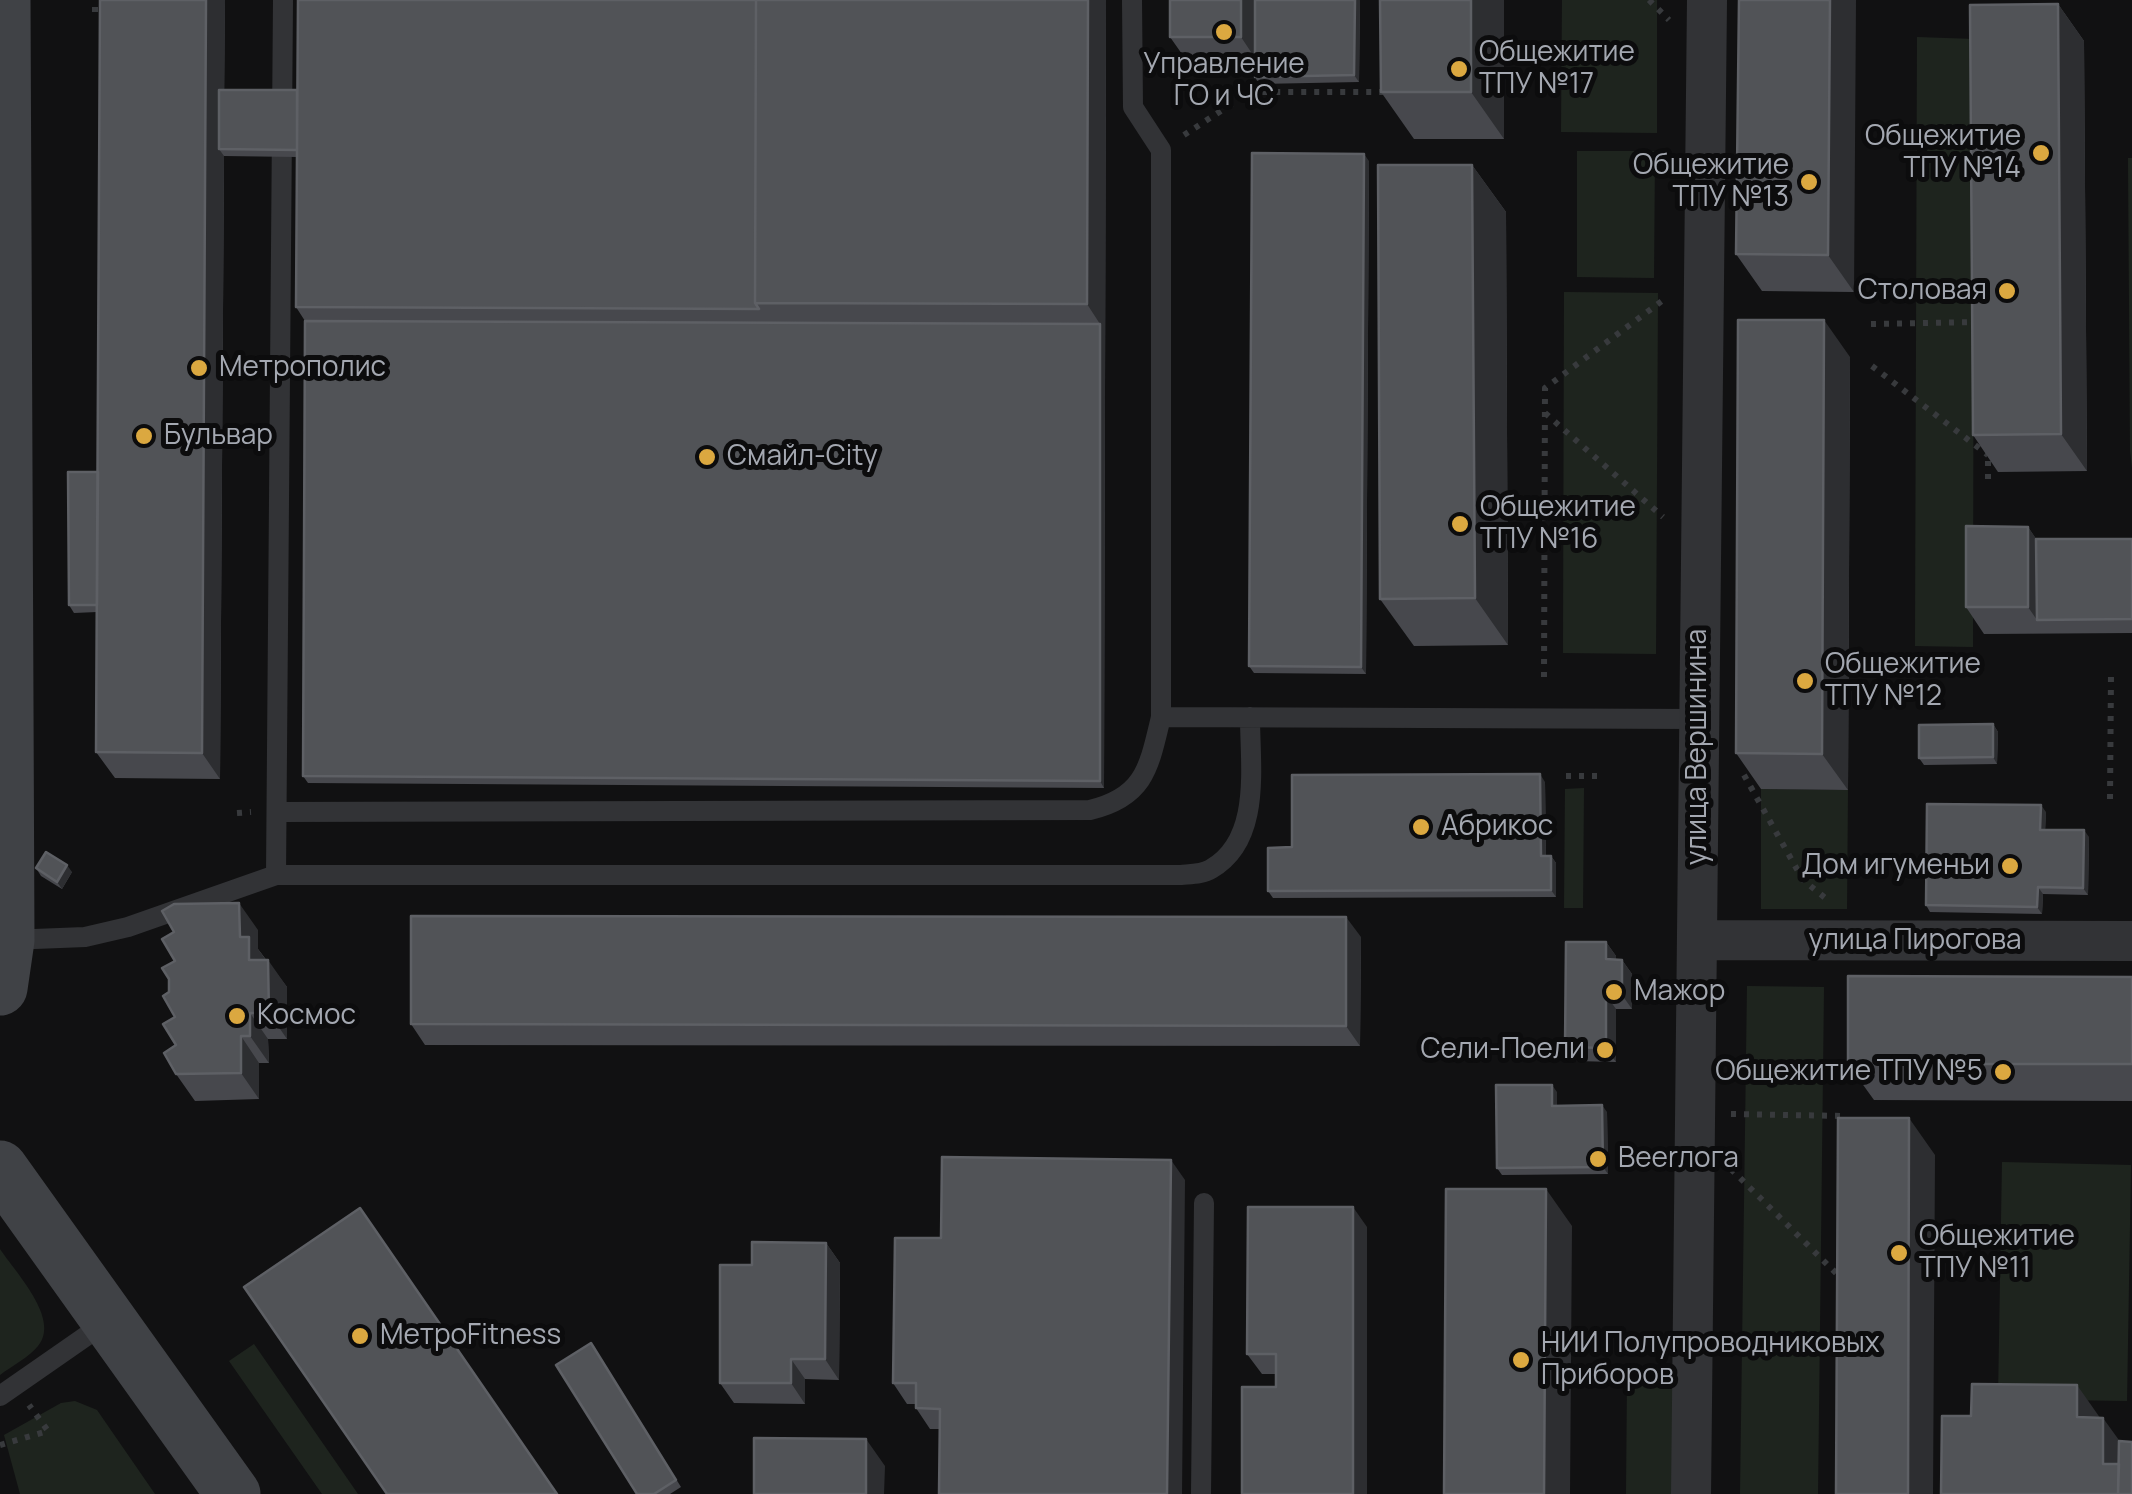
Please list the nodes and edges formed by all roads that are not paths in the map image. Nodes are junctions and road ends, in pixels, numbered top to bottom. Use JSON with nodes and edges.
{"nodes":[{"id":1,"x":3,"y":0,"type":"edge"},
{"id":2,"x":283,"y":0,"type":"edge"},
{"id":3,"x":1132,"y":0,"type":"edge"},
{"id":4,"x":1706,"y":0,"type":"edge"},
{"id":5,"x":1250,"y":717,"type":"junction"},
{"id":6,"x":1161,"y":718,"type":"junction"},
{"id":7,"x":1697,"y":719,"type":"junction"},
{"id":8,"x":277,"y":812,"type":"junction"},
{"id":9,"x":276,"y":875,"type":"junction"},
{"id":10,"x":1698,"y":940,"type":"junction"},
{"id":11,"x":2132,"y":942,"type":"edge"},
{"id":12,"x":2,"y":953,"type":"edge"},
{"id":13,"x":0,"y":1168,"type":"edge"},
{"id":14,"x":1204,"y":1202,"type":"dead end"},
{"id":15,"x":108,"y":1321,"type":"junction"},
{"id":16,"x":0,"y":1396,"type":"edge"},
{"id":17,"x":232,"y":1494,"type":"edge"},
{"id":18,"x":1201,"y":1494,"type":"edge"},
{"id":19,"x":1691,"y":1494,"type":"edge"}],
"edges":[{"from":1,"to":12,"type":"street"},
{"from":2,"to":8,"type":"lane"},
{"from":3,"to":6,"type":"lane"},
{"from":4,"to":7,"type":"street","name":"улица Вершинина"},
{"from":5,"to":6,"type":"lane"},
{"from":5,"to":7,"type":"lane"},
{"from":5,"to":9,"type":"lane"},
{"from":6,"to":8,"type":"lane"},
{"from":7,"to":10,"type":"street","name":"улица Вершинина"},
{"from":8,"to":9,"type":"lane"},
{"from":9,"to":12,"type":"lane"},
{"from":10,"to":11,"type":"street","name":"улица Пирогова"},
{"from":10,"to":19,"type":"street","name":"улица Вершинина"},
{"from":13,"to":15,"type":"street"},
{"from":14,"to":18,"type":"lane"},
{"from":15,"to":16,"type":"lane"},
{"from":15,"to":17,"type":"street"}]}
